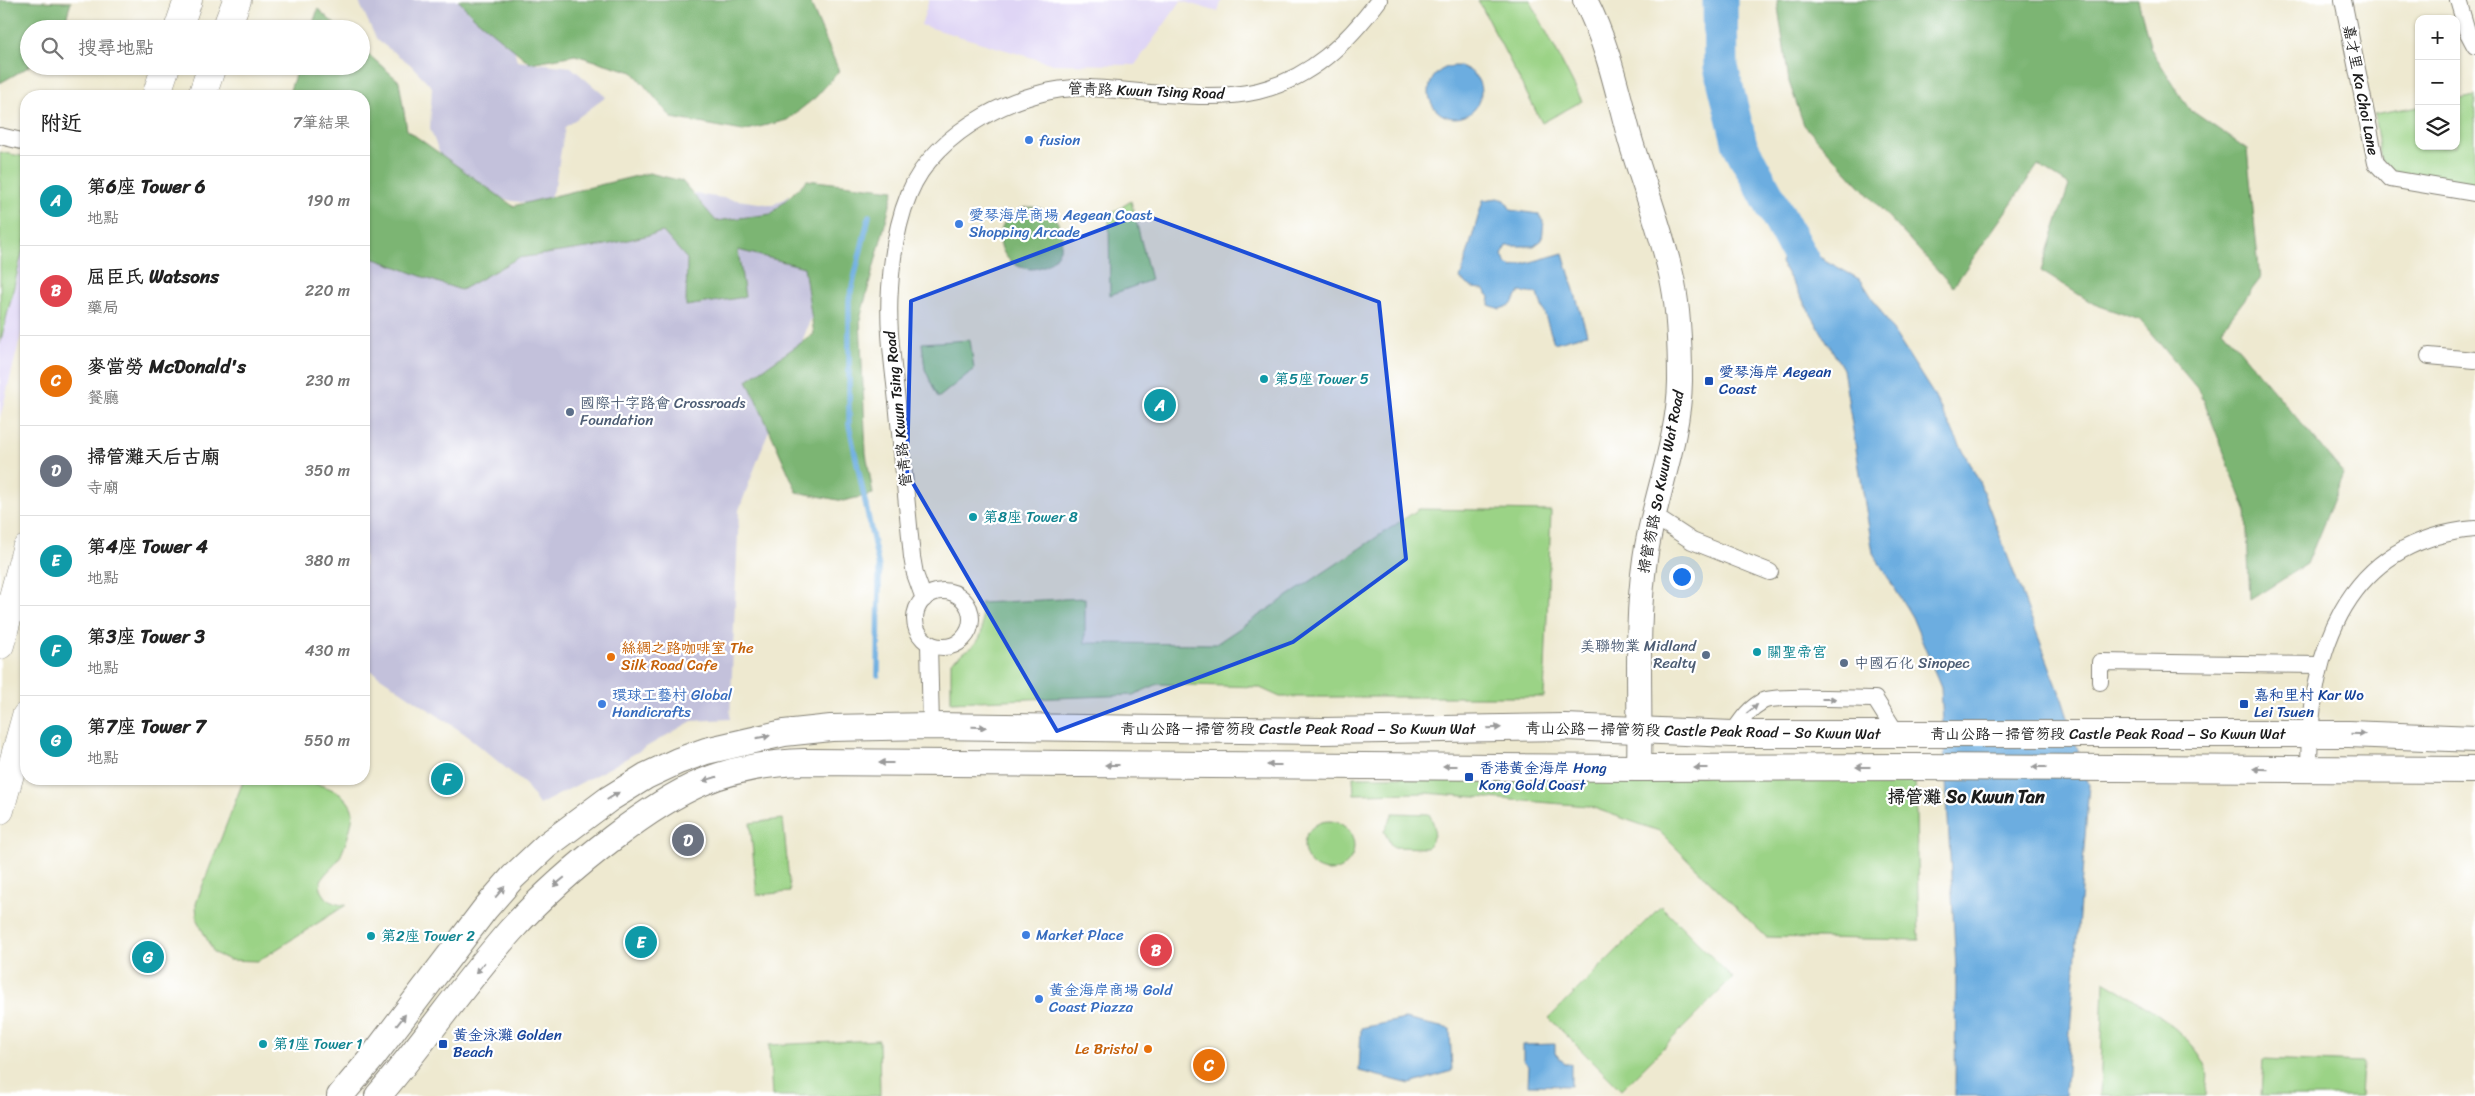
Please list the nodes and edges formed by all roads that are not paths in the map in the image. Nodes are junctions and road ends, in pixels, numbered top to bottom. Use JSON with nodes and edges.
{"nodes":[{"id":1,"x":188,"y":0,"type":"edge"},
{"id":2,"x":237,"y":0,"type":"edge"},
{"id":3,"x":1379,"y":0,"type":"edge"},
{"id":4,"x":1585,"y":0,"type":"edge"},
{"id":5,"x":2343,"y":0,"type":"edge"},
{"id":6,"x":2458,"y":0,"type":"edge"},
{"id":7,"x":181,"y":20,"type":"edge"},
{"id":8,"x":229,"y":20,"type":"edge"},
{"id":9,"x":2475,"y":46,"type":"edge"},
{"id":10,"x":163,"y":75,"type":"edge"},
{"id":11,"x":209,"y":75,"type":"edge"},
{"id":12,"x":158,"y":90,"type":"edge"},
{"id":13,"x":204,"y":90,"type":"edge"},
{"id":14,"x":0,"y":136,"type":"edge"},
{"id":15,"x":20,"y":141,"type":"edge"},
{"id":16,"x":2475,"y":193,"type":"edge"},
{"id":17,"x":2429,"y":356,"type":"dead end"},
{"id":18,"x":2475,"y":360,"type":"edge"},
{"id":19,"x":1654,"y":516,"type":"junction"},
{"id":20,"x":2475,"y":529,"type":"edge"},
{"id":21,"x":20,"y":571,"type":"edge"},
{"id":22,"x":1770,"y":572,"type":"dead end"},
{"id":23,"x":924,"y":599,"type":"junction"},
{"id":24,"x":929,"y":644,"type":"junction"},
{"id":25,"x":0,"y":645,"type":"edge"},
{"id":26,"x":2319,"y":664,"type":"junction"},
{"id":27,"x":2100,"y":682,"type":"dead end"},
{"id":28,"x":930,"y":726,"type":"junction"},
{"id":29,"x":1640,"y":730,"type":"junction"},
{"id":30,"x":1732,"y":734,"type":"junction"},
{"id":31,"x":1905,"y":734,"type":"junction"},
{"id":32,"x":2309,"y":734,"type":"junction"},
{"id":33,"x":20,"y":738,"type":"edge"},
{"id":34,"x":2475,"y":739,"type":"edge"},
{"id":35,"x":1639,"y":768,"type":"junction"},
{"id":36,"x":2309,"y":770,"type":"junction"},
{"id":37,"x":2475,"y":770,"type":"edge"},
{"id":38,"x":0,"y":810,"type":"edge"},
{"id":39,"x":340,"y":1096,"type":"edge"},
{"id":40,"x":378,"y":1096,"type":"edge"}],
"edges":[{"from":1,"to":7,"type":"highway"},
{"from":2,"to":8,"type":"highway"},
{"from":3,"to":23,"type":"street","name":"管青路 Kwun Tsing Road"},
{"from":4,"to":19,"type":"street","name":"掃管笏路 So Kwun Wat Road"},
{"from":5,"to":16,"type":"street","name":"嘉才里 Ka Choi Lane"},
{"from":6,"to":9,"type":"street"},
{"from":10,"to":12,"type":"highway"},
{"from":11,"to":13,"type":"highway"},
{"from":14,"to":15,"type":"street"},
{"from":17,"to":18,"type":"street"},
{"from":19,"to":22,"type":"street"},
{"from":19,"to":29,"type":"street","name":"掃管笏路 So Kwun Wat Road"},
{"from":20,"to":26,"type":"street"},
{"from":21,"to":25,"type":"highway"},
{"from":23,"to":24,"type":"street"},
{"from":23,"to":24,"type":"street"},
{"from":24,"to":28,"type":"street"},
{"from":26,"to":27,"type":"street"},
{"from":26,"to":32,"type":"street"},
{"from":28,"to":29,"type":"main road","name":"青山公路－掃管笏段 Castle Peak Road – So Kwun Wat","one_way":true},
{"from":39,"to":28,"type":"main road","name":"青山公路－掃管笏段 Castle Peak Road – So Kwun Wat","one_way":true},
{"from":29,"to":30,"type":"main road","name":"青山公路－掃管笏段 Castle Peak Road – So Kwun Wat"},
{"from":29,"to":35,"type":"street","name":"掃管笏路 So Kwun Wat Road"},
{"from":30,"to":31,"type":"main road","name":"青山公路－掃管笏段 Castle Peak Road – So Kwun Wat"},
{"from":30,"to":31,"type":"street","one_way":true},
{"from":31,"to":32,"type":"main road","name":"青山公路－掃管笏段 Castle Peak Road – So Kwun Wat"},
{"from":32,"to":34,"type":"main road","name":"青山公路－掃管笏段 Castle Peak Road – So Kwun Wat","one_way":true},
{"from":32,"to":36,"type":"street"},
{"from":33,"to":38,"type":"highway"},
{"from":36,"to":35,"type":"main road","one_way":true},
{"from":35,"to":40,"type":"main road","one_way":true},
{"from":36,"to":37,"type":"main road"}]}
